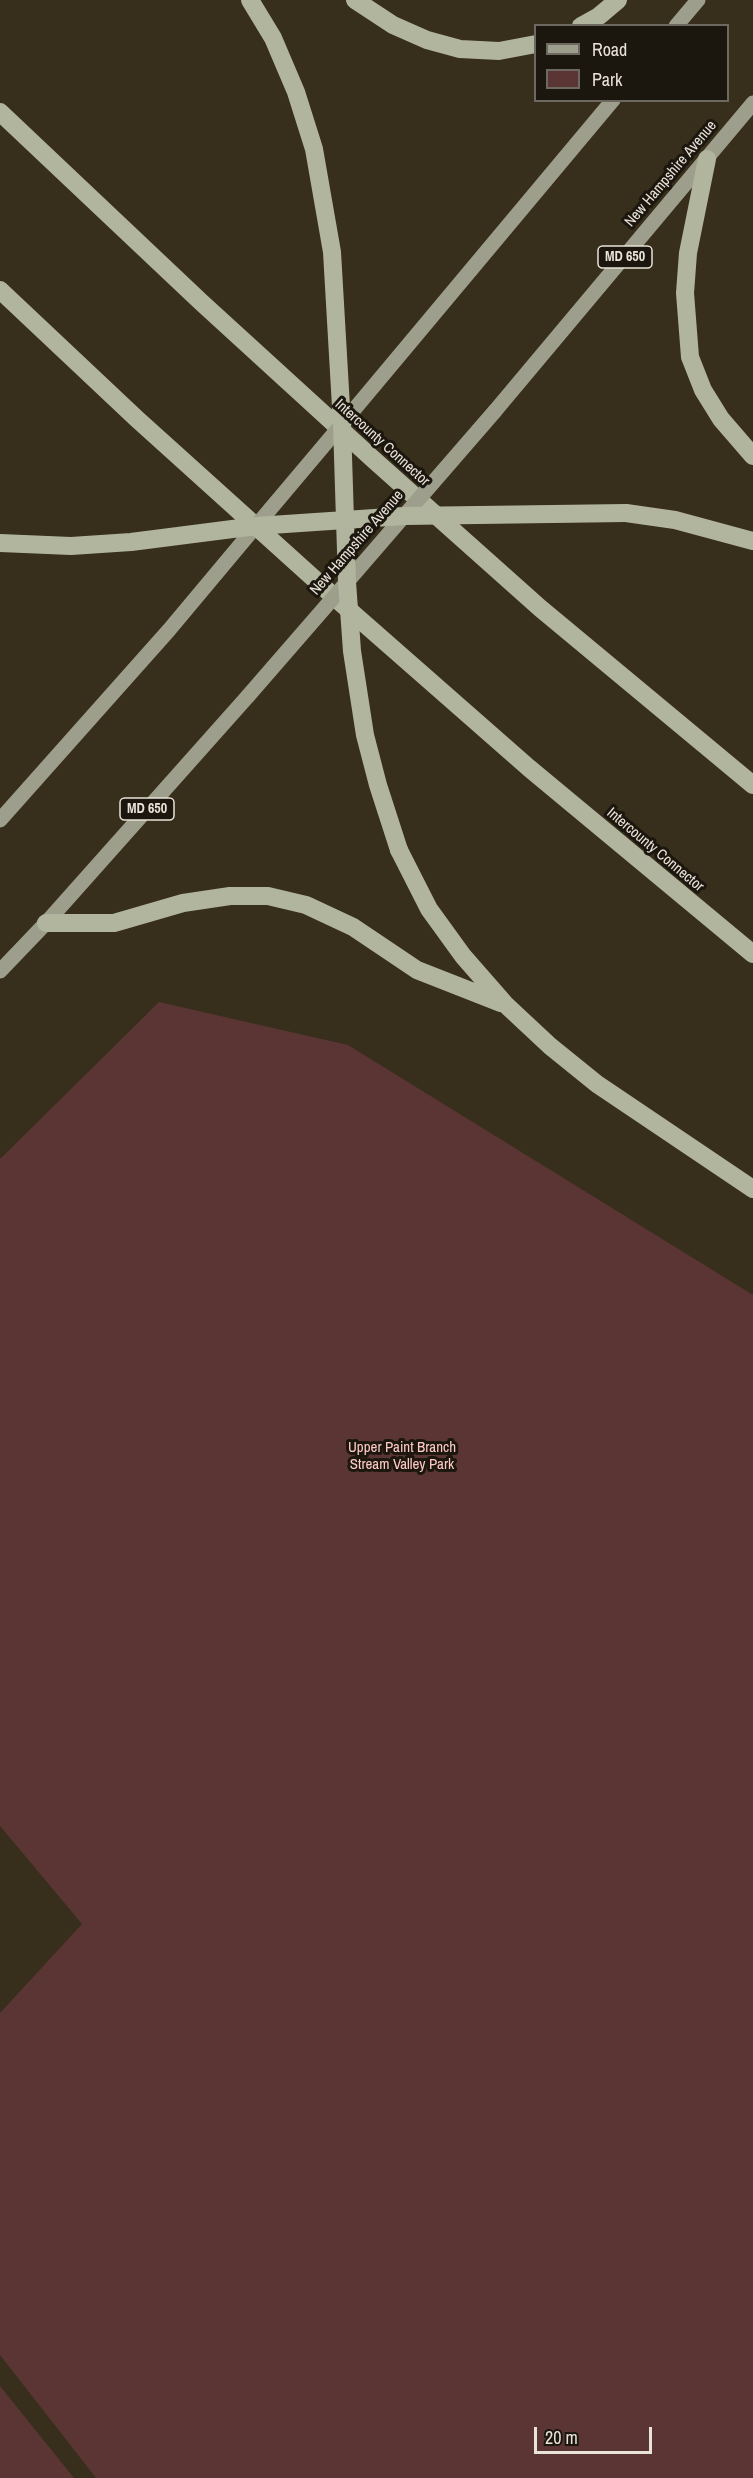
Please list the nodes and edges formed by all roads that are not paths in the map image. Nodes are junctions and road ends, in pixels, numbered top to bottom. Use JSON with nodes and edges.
{"nodes":[{"id":1,"x":250,"y":0,"type":"edge"},
{"id":2,"x":355,"y":0,"type":"edge"},
{"id":3,"x":618,"y":0,"type":"edge"},
{"id":4,"x":698,"y":0,"type":"edge"},
{"id":5,"x":585,"y":24,"type":"edge"},
{"id":6,"x":678,"y":24,"type":"edge"},
{"id":7,"x":534,"y":44,"type":"edge"},
{"id":8,"x":611,"y":102,"type":"edge"},
{"id":9,"x":753,"y":102,"type":"edge"},
{"id":10,"x":0,"y":112,"type":"edge"},
{"id":11,"x":707,"y":159,"type":"junction"},
{"id":12,"x":0,"y":290,"type":"edge"},
{"id":13,"x":342,"y":424,"type":"junction"},
{"id":14,"x":753,"y":456,"type":"edge"},
{"id":15,"x":404,"y":516,"type":"junction"},
{"id":16,"x":345,"y":520,"type":"junction"},
{"id":17,"x":256,"y":526,"type":"junction"},
{"id":18,"x":753,"y":541,"type":"edge"},
{"id":19,"x":0,"y":543,"type":"edge"},
{"id":20,"x":347,"y":582,"type":"junction"},
{"id":21,"x":753,"y":785,"type":"edge"},
{"id":22,"x":0,"y":820,"type":"edge"},
{"id":23,"x":46,"y":923,"type":"junction"},
{"id":24,"x":753,"y":954,"type":"edge"},
{"id":25,"x":0,"y":971,"type":"edge"},
{"id":26,"x":505,"y":1004,"type":"junction"},
{"id":27,"x":753,"y":1190,"type":"edge"}],
"edges":[{"from":1,"to":13,"type":"highway"},
{"from":2,"to":7,"type":"highway"},
{"from":3,"to":5,"type":"highway"},
{"from":4,"to":6,"type":"main road"},
{"from":8,"to":13,"type":"main road"},
{"from":9,"to":11,"type":"main road","name":"New Hampshire Avenue","number":"MD 650"},
{"from":10,"to":21,"type":"highway","name":"Intercounty Connector"},
{"from":11,"to":14,"type":"highway"},
{"from":11,"to":15,"type":"main road","name":"New Hampshire Avenue","number":"MD 650","bridge":true},
{"from":12,"to":24,"type":"highway","name":"Intercounty Connector"},
{"from":13,"to":16,"type":"highway","bridge":true},
{"from":13,"to":17,"type":"main road","bridge":true},
{"from":15,"to":16,"type":"highway"},
{"from":15,"to":18,"type":"highway","bridge":true},
{"from":15,"to":20,"type":"main road","name":"New Hampshire Avenue","number":"MD 650"},
{"from":16,"to":17,"type":"highway","bridge":true},
{"from":16,"to":20,"type":"highway"},
{"from":17,"to":19,"type":"highway"},
{"from":17,"to":22,"type":"main road"},
{"from":20,"to":23,"type":"main road","name":"New Hampshire Avenue","number":"MD 650","bridge":true},
{"from":20,"to":26,"type":"highway","bridge":true},
{"from":23,"to":25,"type":"main road","name":"New Hampshire Avenue","number":"MD 650"},
{"from":23,"to":26,"type":"highway"},
{"from":26,"to":27,"type":"highway"}]}
